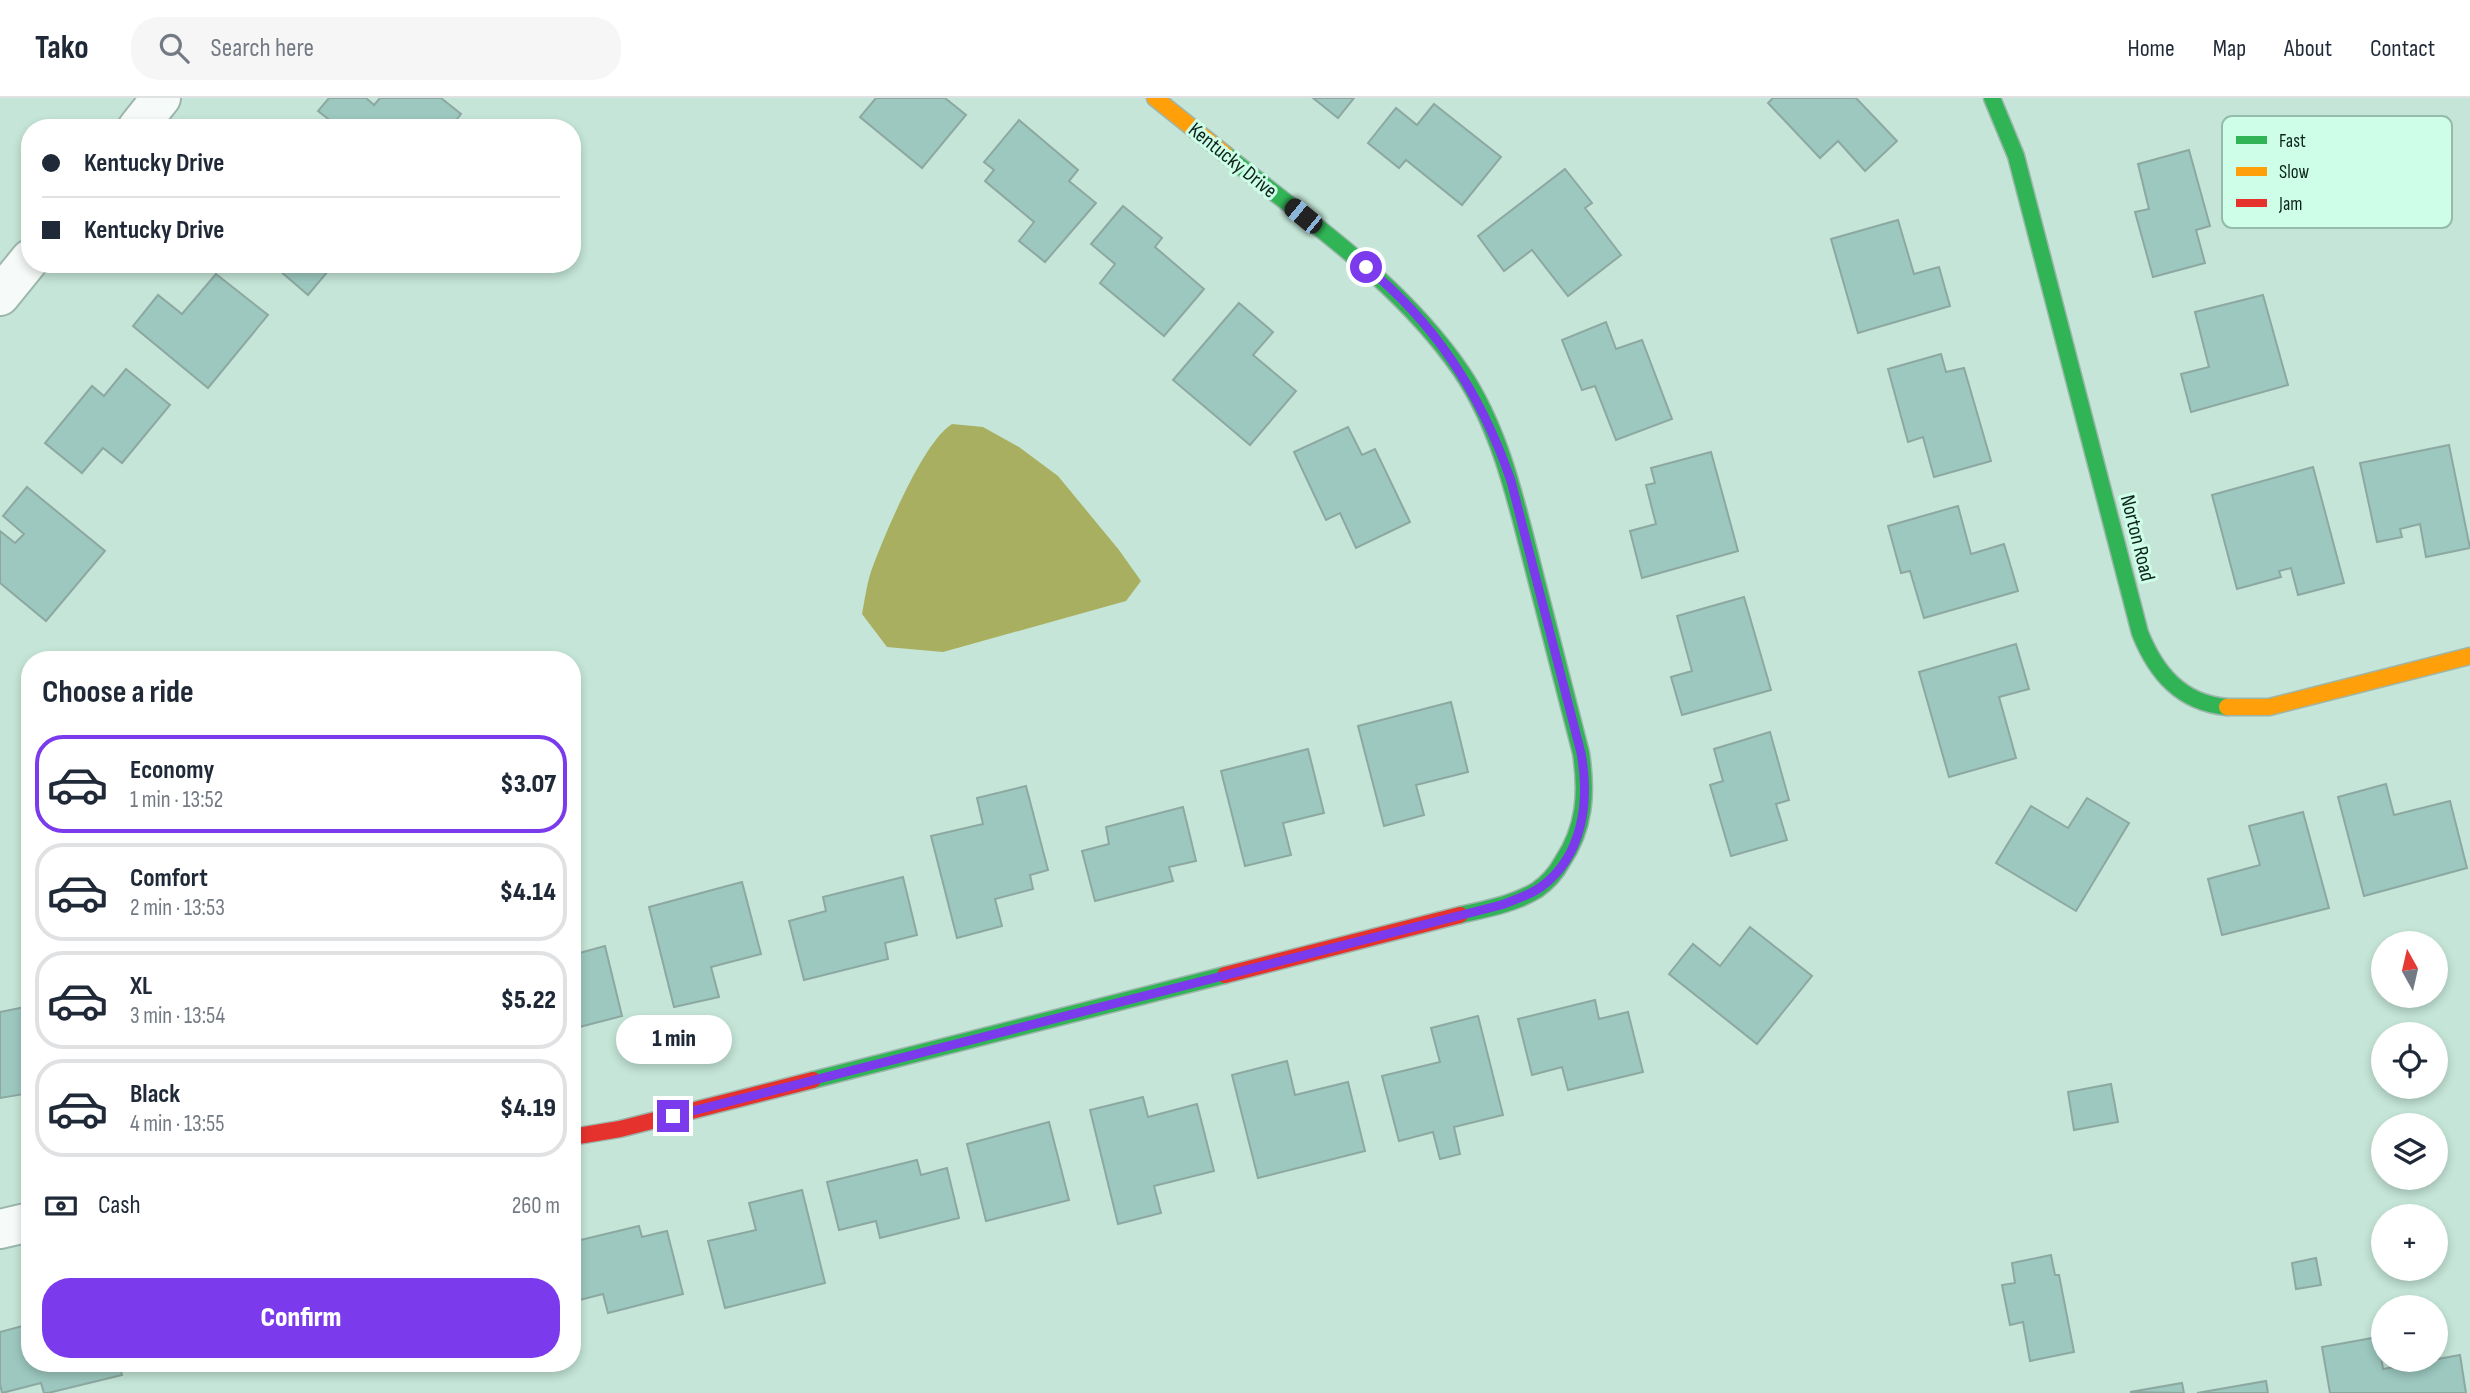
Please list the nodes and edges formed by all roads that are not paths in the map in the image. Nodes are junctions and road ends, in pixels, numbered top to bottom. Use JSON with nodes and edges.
{"nodes":[{"id":1,"x":161,"y":98,"type":"edge"},
{"id":2,"x":1155,"y":98,"type":"edge"},
{"id":3,"x":1992,"y":98,"type":"edge"},
{"id":4,"x":144,"y":119,"type":"edge"},
{"id":5,"x":21,"y":270,"type":"edge"},
{"id":6,"x":0,"y":296,"type":"edge"},
{"id":7,"x":2470,"y":656,"type":"edge"},
{"id":8,"x":581,"y":1136,"type":"edge"},
{"id":9,"x":21,"y":1224,"type":"edge"},
{"id":10,"x":0,"y":1229,"type":"edge"}],
"edges":[{"from":1,"to":4,"type":"street"},
{"from":2,"to":8,"type":"street","name":"Kentucky Drive"},
{"from":3,"to":7,"type":"street","name":"Norton Road"},
{"from":5,"to":6,"type":"street"},
{"from":9,"to":10,"type":"street"}]}
